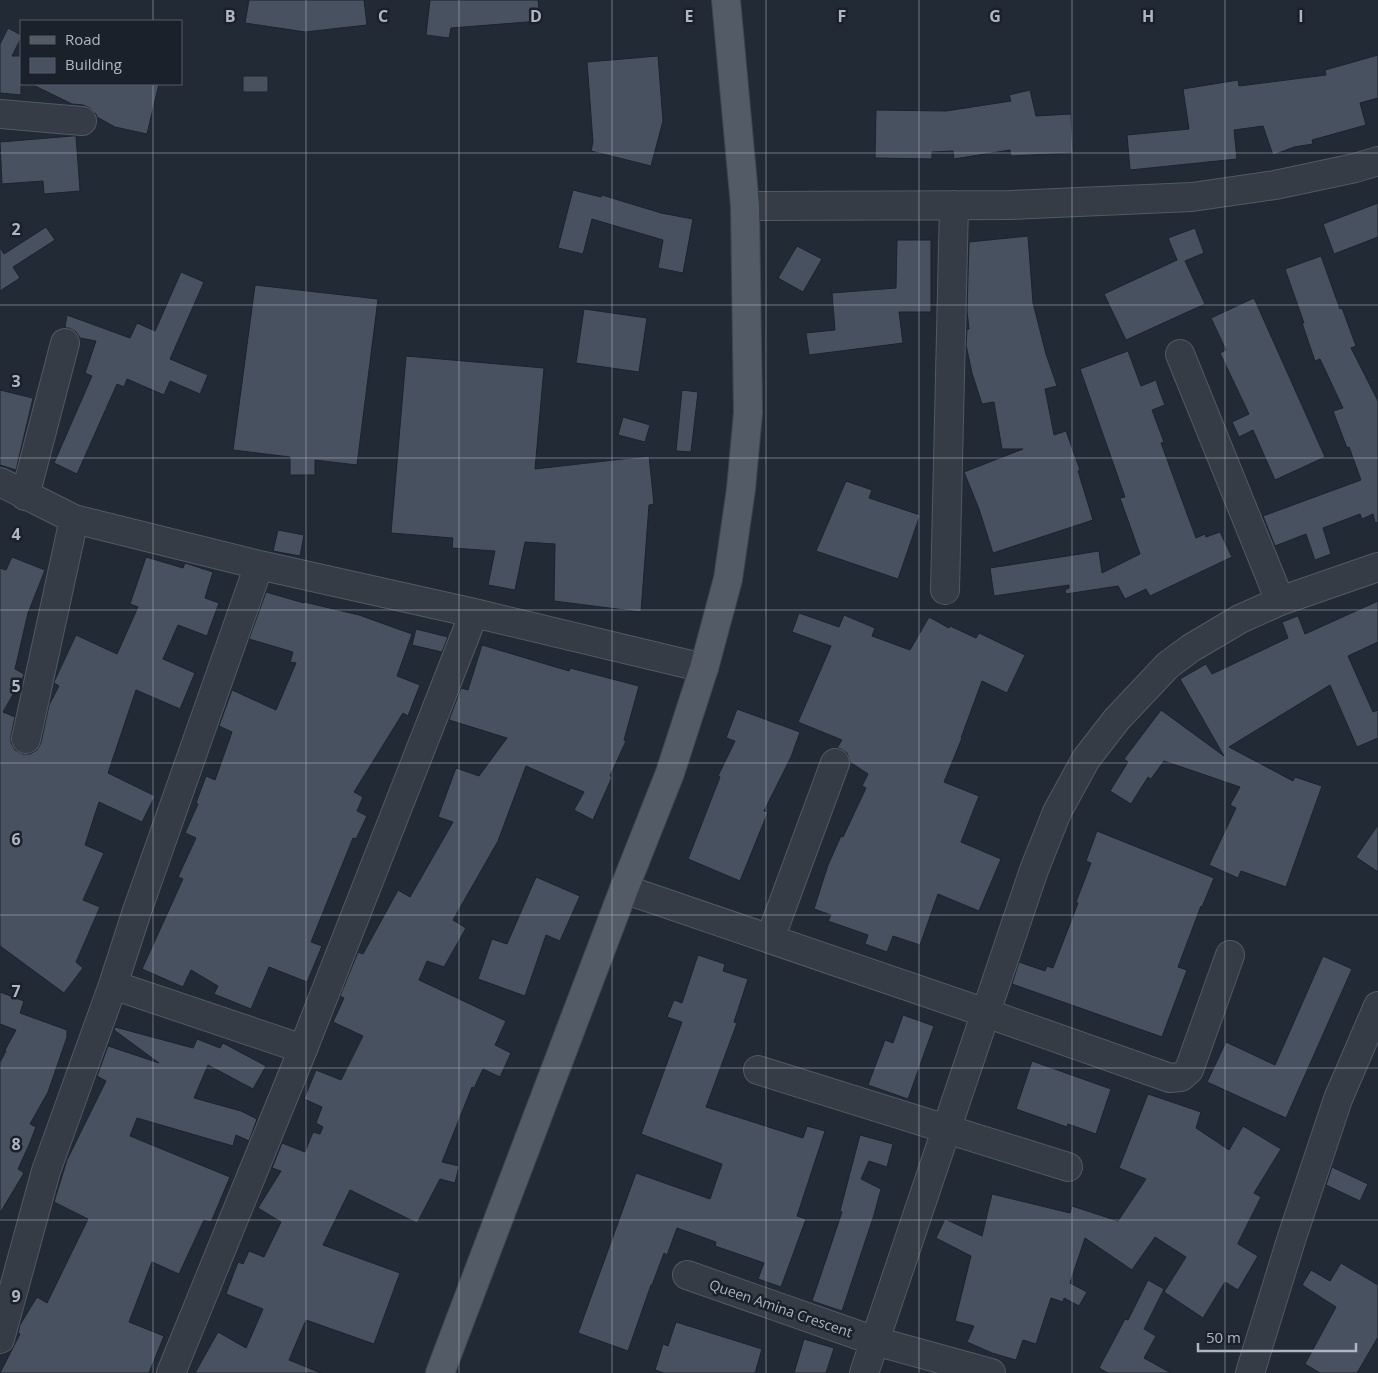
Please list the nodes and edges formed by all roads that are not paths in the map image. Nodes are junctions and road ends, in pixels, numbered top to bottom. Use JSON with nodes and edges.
{"nodes":[{"id":1,"x":726,"y":8,"type":"edge"},
{"id":2,"x":0,"y":114,"type":"edge"},
{"id":3,"x":82,"y":121,"type":"dead end"},
{"id":4,"x":1378,"y":162,"type":"edge"},
{"id":5,"x":954,"y":205,"type":"junction"},
{"id":6,"x":745,"y":206,"type":"junction"},
{"id":7,"x":65,"y":343,"type":"dead end"},
{"id":8,"x":1180,"y":354,"type":"dead end"},
{"id":9,"x":0,"y":482,"type":"edge"},
{"id":10,"x":25,"y":496,"type":"junction"},
{"id":11,"x":74,"y":519,"type":"junction"},
{"id":12,"x":259,"y":565,"type":"junction"},
{"id":13,"x":1378,"y":567,"type":"edge"},
{"id":14,"x":945,"y":590,"type":"dead end"},
{"id":15,"x":1280,"y":601,"type":"junction"},
{"id":16,"x":474,"y":613,"type":"junction"},
{"id":17,"x":704,"y":668,"type":"junction"},
{"id":18,"x":26,"y":739,"type":"dead end"},
{"id":19,"x":834,"y":763,"type":"dead end"},
{"id":20,"x":624,"y":889,"type":"junction"},
{"id":21,"x":770,"y":939,"type":"junction"},
{"id":22,"x":1230,"y":956,"type":"dead end"},
{"id":23,"x":113,"y":985,"type":"junction"},
{"id":24,"x":1378,"y":1006,"type":"edge"},
{"id":25,"x":986,"y":1013,"type":"junction"},
{"id":26,"x":303,"y":1048,"type":"junction"},
{"id":27,"x":758,"y":1070,"type":"dead end"},
{"id":28,"x":946,"y":1129,"type":"junction"},
{"id":29,"x":1068,"y":1168,"type":"dead end"},
{"id":30,"x":687,"y":1275,"type":"dead end"},
{"id":31,"x":0,"y":1339,"type":"edge"},
{"id":32,"x":875,"y":1341,"type":"junction"},
{"id":33,"x":172,"y":1373,"type":"edge"},
{"id":34,"x":440,"y":1373,"type":"edge"},
{"id":35,"x":864,"y":1373,"type":"edge"},
{"id":36,"x":991,"y":1373,"type":"edge"},
{"id":37,"x":1250,"y":1373,"type":"edge"}],
"edges":[{"from":1,"to":6,"type":"main road"},
{"from":2,"to":3,"type":"street"},
{"from":4,"to":5,"type":"street"},
{"from":5,"to":6,"type":"street"},
{"from":5,"to":14,"type":"street"},
{"from":6,"to":17,"type":"main road"},
{"from":7,"to":10,"type":"street"},
{"from":8,"to":15,"type":"street"},
{"from":9,"to":10,"type":"street"},
{"from":10,"to":11,"type":"street"},
{"from":11,"to":12,"type":"street"},
{"from":11,"to":18,"type":"street"},
{"from":12,"to":16,"type":"street"},
{"from":12,"to":23,"type":"street"},
{"from":13,"to":15,"type":"street"},
{"from":15,"to":25,"type":"street"},
{"from":16,"to":17,"type":"street"},
{"from":16,"to":26,"type":"street"},
{"from":17,"to":20,"type":"main road"},
{"from":19,"to":21,"type":"street"},
{"from":20,"to":21,"type":"street"},
{"from":20,"to":34,"type":"main road"},
{"from":21,"to":25,"type":"street"},
{"from":22,"to":25,"type":"street"},
{"from":23,"to":26,"type":"street"},
{"from":23,"to":31,"type":"street"},
{"from":24,"to":37,"type":"street"},
{"from":25,"to":28,"type":"street"},
{"from":26,"to":33,"type":"street"},
{"from":27,"to":28,"type":"street"},
{"from":28,"to":29,"type":"street"},
{"from":28,"to":32,"type":"street"},
{"from":30,"to":32,"type":"street","name":"Queen Amina Crescent"},
{"from":32,"to":35,"type":"street"},
{"from":32,"to":36,"type":"street","name":"Queen Amina Crescent"}]}
